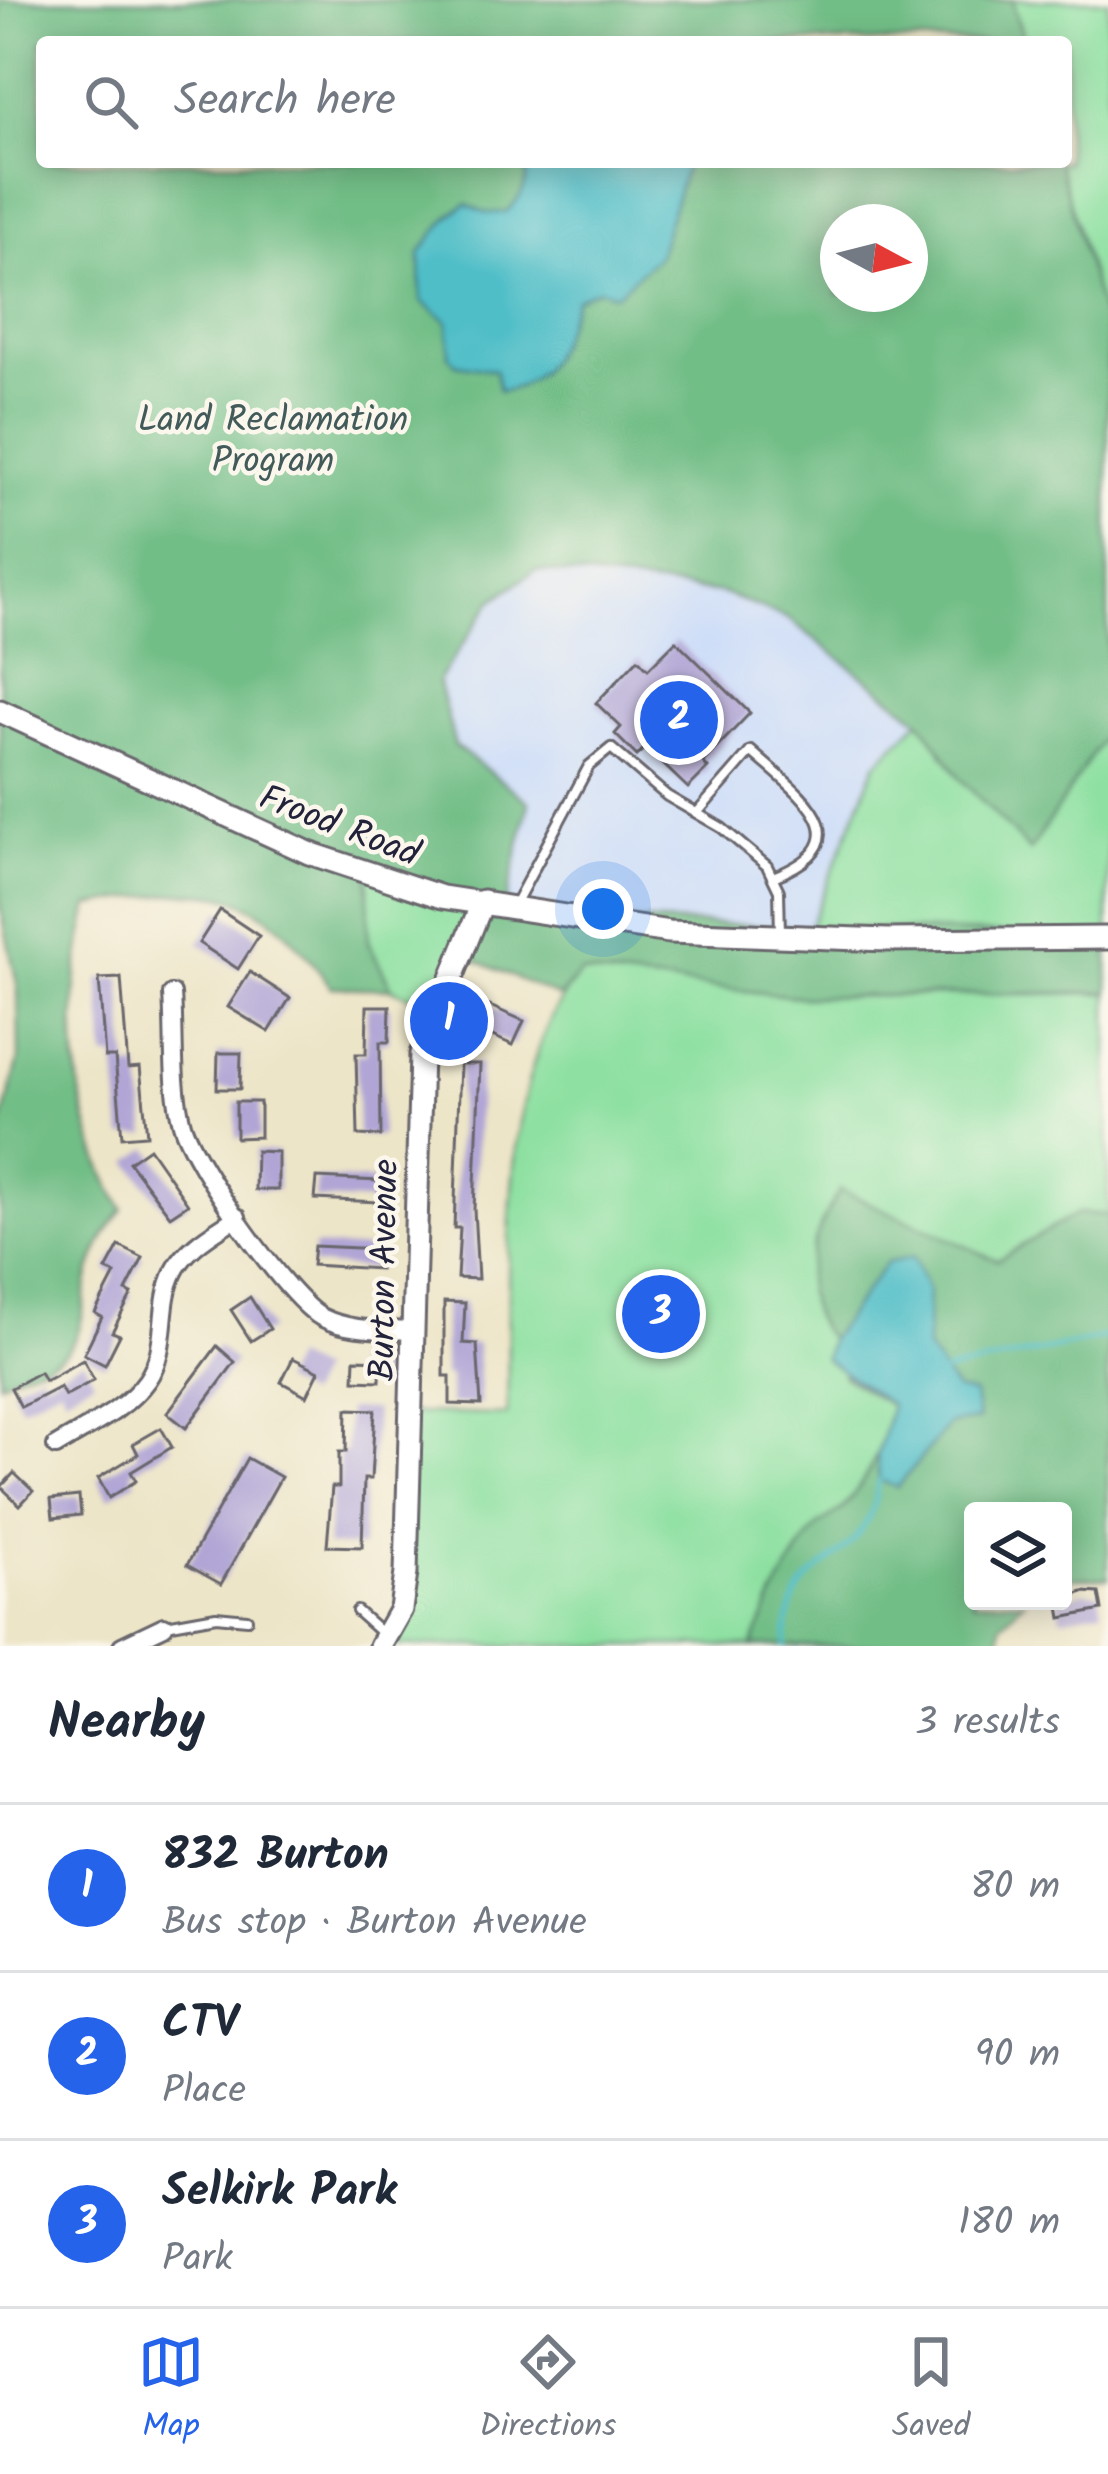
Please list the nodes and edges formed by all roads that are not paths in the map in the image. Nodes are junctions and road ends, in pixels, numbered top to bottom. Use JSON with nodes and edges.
{"nodes":[{"id":1,"x":0,"y":711,"type":"edge"},
{"id":2,"x":697,"y":813,"type":"junction"},
{"id":3,"x":772,"y":877,"type":"junction"},
{"id":4,"x":483,"y":901,"type":"junction"},
{"id":5,"x":513,"y":907,"type":"junction"},
{"id":6,"x":780,"y":938,"type":"junction"},
{"id":7,"x":1108,"y":938,"type":"edge"},
{"id":8,"x":172,"y":994,"type":"dead end"},
{"id":9,"x":237,"y":1216,"type":"junction"},
{"id":10,"x":415,"y":1330,"type":"junction"},
{"id":11,"x":56,"y":1446,"type":"dead end"},
{"id":12,"x":357,"y":1611,"type":"dead end"},
{"id":13,"x":247,"y":1619,"type":"dead end"},
{"id":14,"x":164,"y":1625,"type":"joint"},
{"id":15,"x":383,"y":1642,"type":"edge"},
{"id":16,"x":122,"y":1646,"type":"edge"}],
"edges":[{"from":1,"to":4,"type":"street","name":"Frood Road"},
{"from":2,"to":3,"type":"lane"},
{"from":2,"to":3,"type":"lane"},
{"from":2,"to":5,"type":"lane"},
{"from":3,"to":6,"type":"lane"},
{"from":4,"to":5,"type":"street","name":"Frood Road"},
{"from":4,"to":10,"type":"street","name":"Burton Avenue"},
{"from":5,"to":6,"type":"street","name":"Frood Road"},
{"from":6,"to":7,"type":"street","name":"Frood Road"},
{"from":8,"to":9,"type":"street"},
{"from":9,"to":10,"type":"street"},
{"from":9,"to":11,"type":"street"},
{"from":10,"to":15,"type":"street","name":"Burton Avenue"},
{"from":12,"to":15,"type":"lane"},
{"from":13,"to":14,"type":"lane"},
{"from":14,"to":16,"type":"street"}]}
